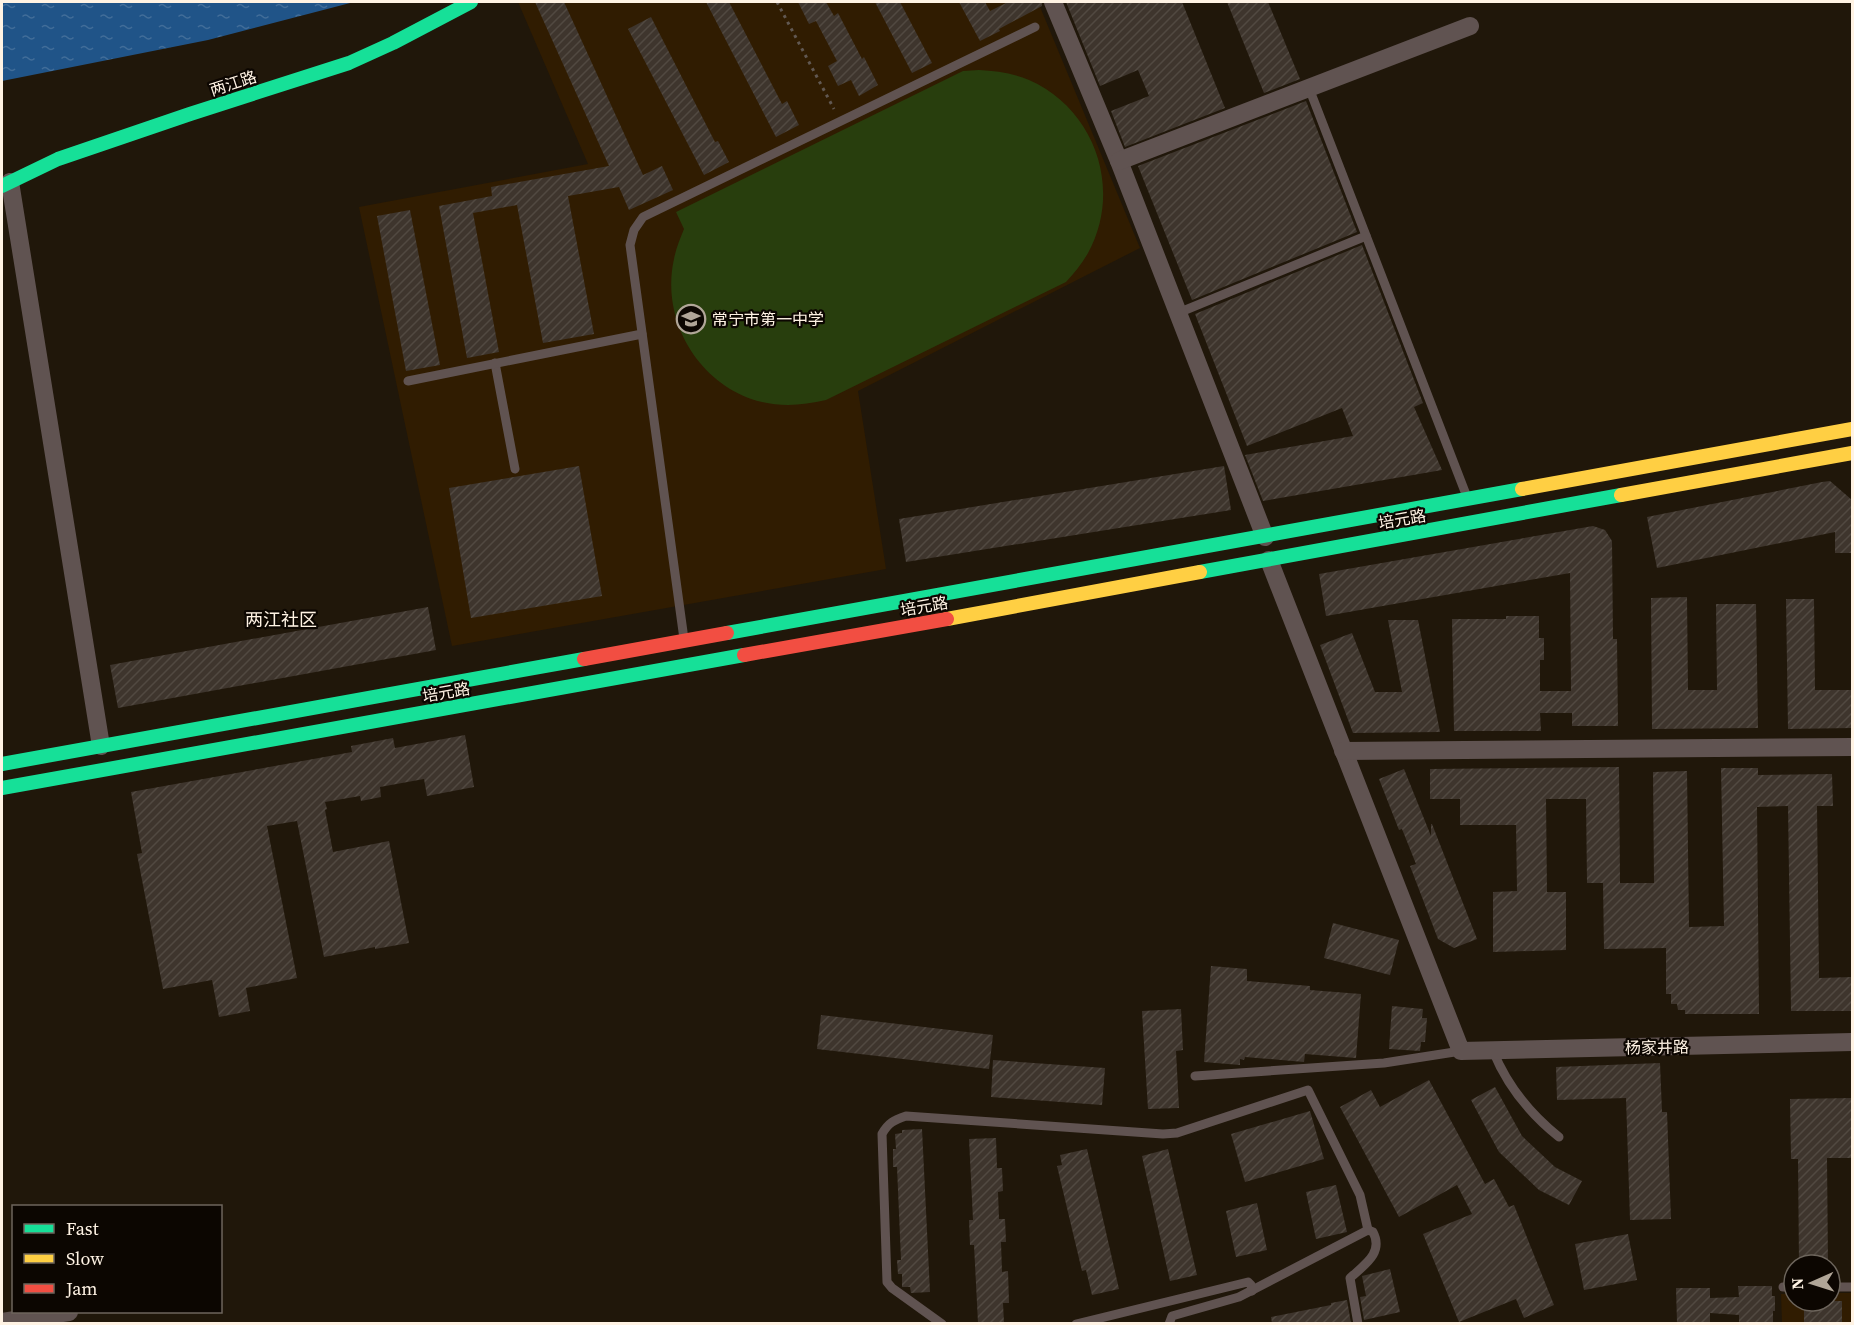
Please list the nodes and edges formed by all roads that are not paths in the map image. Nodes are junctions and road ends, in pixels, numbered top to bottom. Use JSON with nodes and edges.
{"nodes":[{"id":1,"x":471,"y":2,"type":"edge"},
{"id":2,"x":1053,"y":2,"type":"edge"},
{"id":3,"x":1470,"y":26,"type":"dead end"},
{"id":4,"x":1035,"y":27,"type":"dead end"},
{"id":5,"x":1309,"y":88,"type":"junction"},
{"id":6,"x":1119,"y":161,"type":"junction"},
{"id":7,"x":6,"y":184,"type":"edge"},
{"id":8,"x":1366,"y":236,"type":"junction"},
{"id":9,"x":1178,"y":313,"type":"junction"},
{"id":10,"x":642,"y":334,"type":"junction"},
{"id":11,"x":495,"y":363,"type":"junction"},
{"id":12,"x":408,"y":381,"type":"dead end"},
{"id":13,"x":1852,"y":429,"type":"edge"},
{"id":14,"x":1852,"y":453,"type":"edge"},
{"id":15,"x":515,"y":469,"type":"dead end"},
{"id":16,"x":1468,"y":500,"type":"junction"},
{"id":17,"x":1265,"y":537,"type":"junction"},
{"id":18,"x":1269,"y":560,"type":"junction"},
{"id":19,"x":685,"y":641,"type":"junction"},
{"id":20,"x":101,"y":746,"type":"junction"},
{"id":21,"x":1852,"y":747,"type":"edge"},
{"id":22,"x":1344,"y":751,"type":"junction"},
{"id":23,"x":2,"y":764,"type":"edge"},
{"id":24,"x":2,"y":788,"type":"edge"},
{"id":25,"x":1852,"y":1042,"type":"edge"},
{"id":26,"x":1493,"y":1051,"type":"junction"},
{"id":27,"x":1461,"y":1052,"type":"junction"},
{"id":28,"x":1195,"y":1076,"type":"dead end"},
{"id":29,"x":1559,"y":1137,"type":"dead end"},
{"id":30,"x":1368,"y":1230,"type":"junction"},
{"id":31,"x":1252,"y":1290,"type":"junction"},
{"id":32,"x":57,"y":1313,"type":"edge"},
{"id":33,"x":2,"y":1322,"type":"edge"},
{"id":34,"x":942,"y":1323,"type":"edge"},
{"id":35,"x":1076,"y":1323,"type":"edge"},
{"id":36,"x":1169,"y":1323,"type":"edge"},
{"id":37,"x":1358,"y":1323,"type":"edge"}],
"edges":[{"from":1,"to":7,"type":"main road","name":"两江路"},
{"from":2,"to":6,"type":"street"},
{"from":3,"to":5,"type":"street"},
{"from":4,"to":10,"type":"lane"},
{"from":5,"to":6,"type":"street"},
{"from":5,"to":8,"type":"lane"},
{"from":6,"to":9,"type":"street"},
{"from":7,"to":20,"type":"street"},
{"from":8,"to":9,"type":"lane"},
{"from":8,"to":16,"type":"lane"},
{"from":9,"to":17,"type":"street"},
{"from":10,"to":11,"type":"lane"},
{"from":10,"to":19,"type":"lane"},
{"from":11,"to":12,"type":"lane"},
{"from":11,"to":15,"type":"lane"},
{"from":13,"to":16,"type":"main road","name":"培元路"},
{"from":14,"to":18,"type":"main road","name":"培元路"},
{"from":16,"to":17,"type":"main road","name":"培元路"},
{"from":17,"to":19,"type":"main road","name":"培元路"},
{"from":18,"to":22,"type":"street"},
{"from":18,"to":24,"type":"main road","name":"培元路"},
{"from":19,"to":20,"type":"main road","name":"培元路"},
{"from":20,"to":23,"type":"main road","name":"培元路"},
{"from":21,"to":22,"type":"street"},
{"from":22,"to":27,"type":"street"},
{"from":25,"to":26,"type":"street","name":"杨家井路"},
{"from":26,"to":27,"type":"street","name":"杨家井路"},
{"from":26,"to":29,"type":"lane"},
{"from":27,"to":28,"type":"lane"},
{"from":30,"to":31,"type":"lane"},
{"from":30,"to":34,"type":"lane"},
{"from":30,"to":37,"type":"lane"},
{"from":31,"to":35,"type":"lane"},
{"from":31,"to":36,"type":"lane"},
{"from":32,"to":33,"type":"street"}]}
